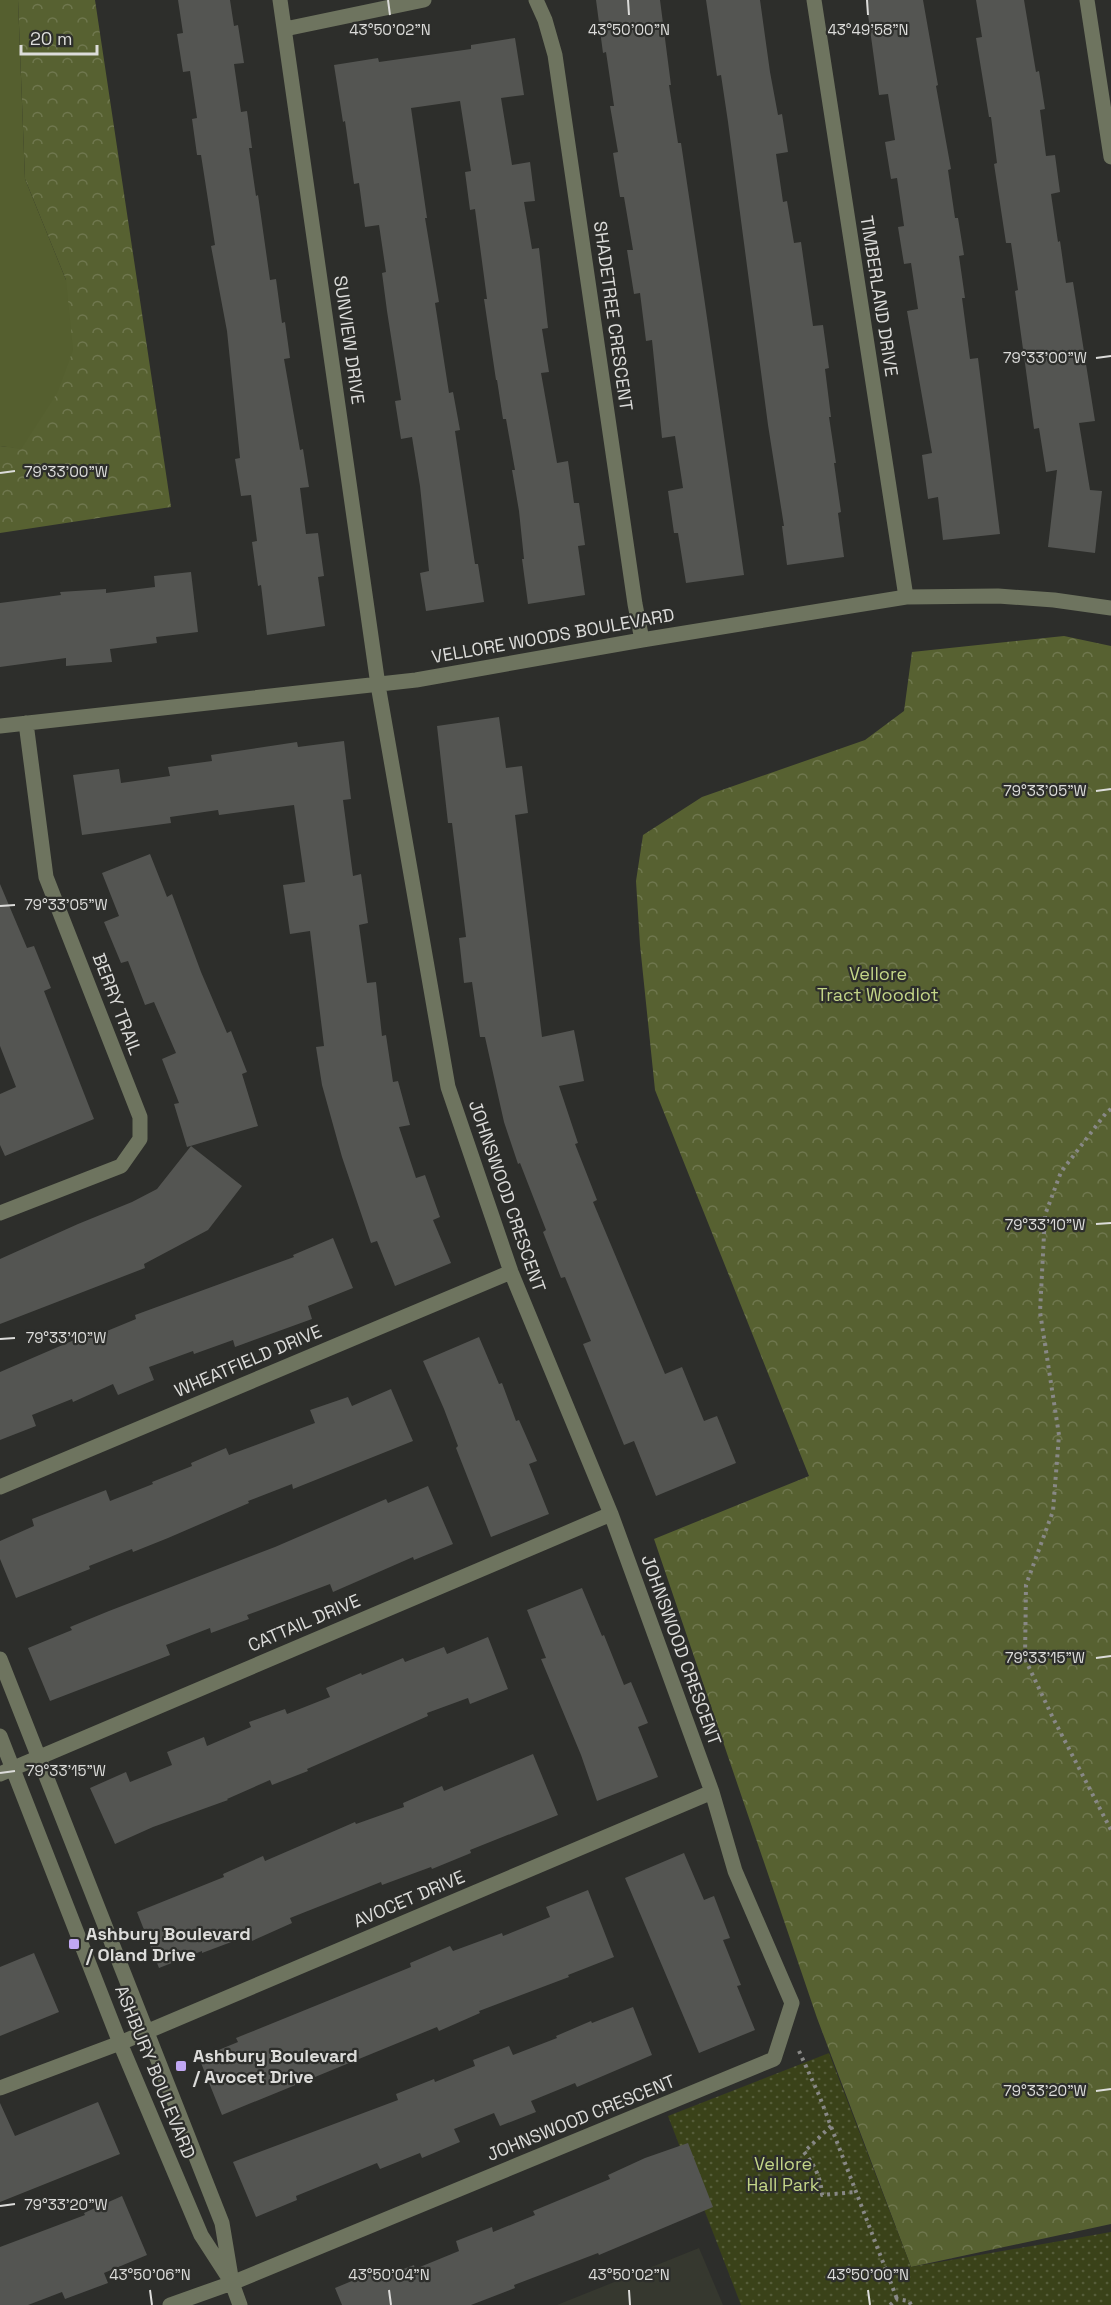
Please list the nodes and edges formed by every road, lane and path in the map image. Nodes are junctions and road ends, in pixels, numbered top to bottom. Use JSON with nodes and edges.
{"nodes":[{"id":1,"x":280,"y":0,"type":"edge"},
{"id":2,"x":424,"y":0,"type":"edge"},
{"id":3,"x":536,"y":0,"type":"edge"},
{"id":4,"x":814,"y":0,"type":"edge"},
{"id":5,"x":1087,"y":0,"type":"edge"},
{"id":6,"x":285,"y":29,"type":"junction"},
{"id":7,"x":1111,"y":157,"type":"edge"},
{"id":8,"x":906,"y":597,"type":"junction"},
{"id":9,"x":1111,"y":608,"type":"edge"},
{"id":10,"x":642,"y":640,"type":"junction"},
{"id":11,"x":378,"y":685,"type":"junction"},
{"id":12,"x":26,"y":723,"type":"junction"},
{"id":13,"x":0,"y":726,"type":"edge"},
{"id":14,"x":1111,"y":1109,"type":"edge"},
{"id":15,"x":0,"y":1214,"type":"edge"},
{"id":16,"x":511,"y":1272,"type":"junction"},
{"id":17,"x":0,"y":1487,"type":"edge"},
{"id":18,"x":610,"y":1514,"type":"junction"},
{"id":19,"x":0,"y":1659,"type":"edge"},
{"id":20,"x":0,"y":1736,"type":"edge"},
{"id":21,"x":39,"y":1758,"type":"junction"},
{"id":22,"x":6,"y":1771,"type":"edge"},
{"id":23,"x":712,"y":1792,"type":"junction"},
{"id":24,"x":1111,"y":1830,"type":"edge"},
{"id":25,"x":785,"y":2024,"type":"junction"},
{"id":26,"x":146,"y":2031,"type":"junction"},
{"id":27,"x":120,"y":2043,"type":"junction"},
{"id":28,"x":0,"y":2088,"type":"edge"},
{"id":29,"x":831,"y":2126,"type":"junction"},
{"id":30,"x":856,"y":2192,"type":"junction"},
{"id":31,"x":232,"y":2283,"type":"junction"},
{"id":32,"x":897,"y":2299,"type":"junction"},
{"id":33,"x":170,"y":2305,"type":"edge"},
{"id":34,"x":240,"y":2305,"type":"edge"},
{"id":35,"x":890,"y":2305,"type":"edge"},
{"id":36,"x":911,"y":2305,"type":"edge"}],
"edges":[{"from":1,"to":6,"type":"street","name":"SUNVIEW DRIVE"},
{"from":2,"to":6,"type":"street"},
{"from":3,"to":10,"type":"street","name":"SHADETREE CRESCENT"},
{"from":4,"to":8,"type":"street","name":"TIMBERLAND DRIVE"},
{"from":5,"to":7,"type":"street"},
{"from":6,"to":11,"type":"street","name":"SUNVIEW DRIVE"},
{"from":8,"to":9,"type":"street","name":"VELLORE WOODS BOULEVARD"},
{"from":8,"to":10,"type":"street","name":"VELLORE WOODS BOULEVARD"},
{"from":10,"to":11,"type":"street","name":"VELLORE WOODS BOULEVARD"},
{"from":11,"to":12,"type":"street","name":"VELLORE WOODS BOULEVARD"},
{"from":11,"to":16,"type":"street","name":"JOHNSWOOD CRESCENT"},
{"from":12,"to":13,"type":"street","name":"VELLORE WOODS BOULEVARD"},
{"from":12,"to":15,"type":"street","name":"BERRY TRAIL"},
{"from":14,"to":24,"type":"path"},
{"from":16,"to":17,"type":"street","name":"WHEATFIELD DRIVE"},
{"from":16,"to":18,"type":"street","name":"JOHNSWOOD CRESCENT"},
{"from":18,"to":21,"type":"street","name":"CATTAIL DRIVE"},
{"from":18,"to":23,"type":"street","name":"JOHNSWOOD CRESCENT"},
{"from":19,"to":21,"type":"street","name":"ASHBURY BOULEVARD"},
{"from":20,"to":22,"type":"street","name":"ASHBURY BOULEVARD"},
{"from":21,"to":22,"type":"street","name":"CATTAIL DRIVE"},
{"from":21,"to":26,"type":"street","name":"ASHBURY BOULEVARD"},
{"from":22,"to":27,"type":"street","name":"ASHBURY BOULEVARD"},
{"from":23,"to":25,"type":"street","name":"JOHNSWOOD CRESCENT"},
{"from":23,"to":26,"type":"street","name":"AVOCET DRIVE"},
{"from":25,"to":29,"type":"path"},
{"from":25,"to":31,"type":"street","name":"JOHNSWOOD CRESCENT"},
{"from":26,"to":27,"type":"street","name":"AVOCET DRIVE"},
{"from":26,"to":31,"type":"street","name":"ASHBURY BOULEVARD"},
{"from":27,"to":28,"type":"street","name":"AVOCET DRIVE"},
{"from":27,"to":31,"type":"street","name":"ASHBURY BOULEVARD"},
{"from":29,"to":30,"type":"path"},
{"from":29,"to":30,"type":"path"},
{"from":30,"to":32,"type":"path"},
{"from":31,"to":33,"type":"street"},
{"from":31,"to":34,"type":"street","name":"ASHBURY BOULEVARD"},
{"from":32,"to":35,"type":"path"},
{"from":32,"to":36,"type":"path"}]}
